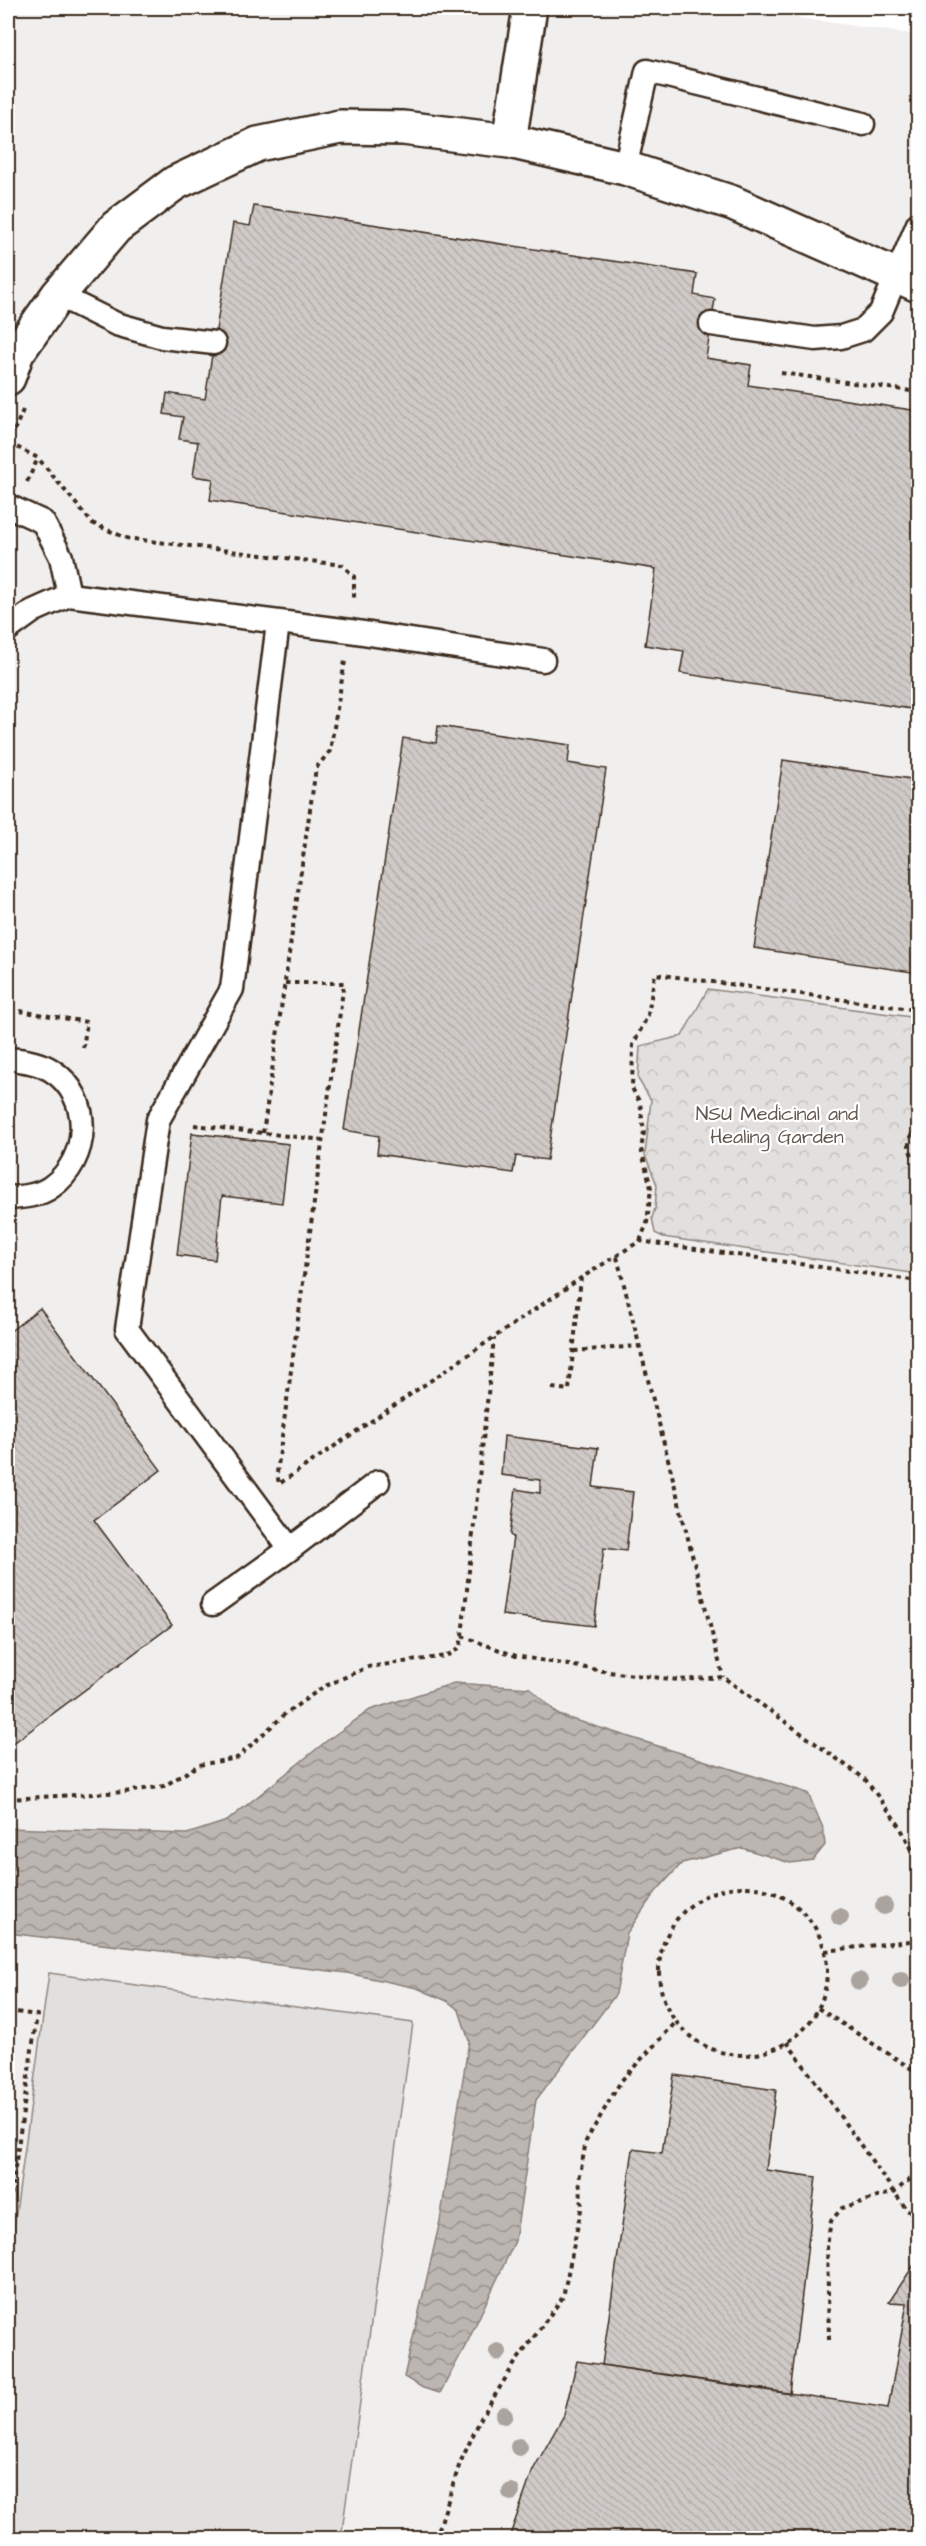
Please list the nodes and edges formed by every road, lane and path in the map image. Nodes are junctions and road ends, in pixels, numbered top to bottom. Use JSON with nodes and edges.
{"nodes":[{"id":1,"x":530,"y":8,"type":"edge"},
{"id":2,"x":863,"y":124,"type":"dead end"},
{"id":3,"x":509,"y":141,"type":"junction"},
{"id":4,"x":625,"y":168,"type":"junction"},
{"id":5,"x":918,"y":224,"type":"edge"},
{"id":6,"x":908,"y":281,"type":"edge"},
{"id":7,"x":58,"y":295,"type":"junction"},
{"id":8,"x":711,"y":324,"type":"dead end"},
{"id":9,"x":214,"y":343,"type":"dead end"},
{"id":10,"x":781,"y":372,"type":"dead end"},
{"id":11,"x":17,"y":389,"type":"edge"},
{"id":12,"x":918,"y":393,"type":"edge"},
{"id":13,"x":8,"y":506,"type":"edge"},
{"id":14,"x":69,"y":594,"type":"junction"},
{"id":15,"x":278,"y":623,"type":"junction"},
{"id":16,"x":8,"y":629,"type":"edge"},
{"id":17,"x":350,"y":631,"type":"junction"},
{"id":18,"x":543,"y":660,"type":"dead end"},
{"id":19,"x":285,"y":983,"type":"junction"},
{"id":20,"x":918,"y":1010,"type":"edge"},
{"id":21,"x":20,"y":1011,"type":"dead end"},
{"id":22,"x":83,"y":1048,"type":"dead end"},
{"id":23,"x":918,"y":1051,"type":"edge"},
{"id":24,"x":8,"y":1059,"type":"edge"},
{"id":25,"x":918,"y":1096,"type":"edge"},
{"id":26,"x":194,"y":1125,"type":"dead end"},
{"id":27,"x":918,"y":1127,"type":"edge"},
{"id":28,"x":263,"y":1134,"type":"junction"},
{"id":29,"x":322,"y":1140,"type":"junction"},
{"id":30,"x":918,"y":1161,"type":"edge"},
{"id":31,"x":8,"y":1198,"type":"edge"},
{"id":32,"x":640,"y":1241,"type":"junction"},
{"id":33,"x":617,"y":1257,"type":"junction"},
{"id":34,"x":581,"y":1278,"type":"junction"},
{"id":35,"x":918,"y":1281,"type":"edge"},
{"id":36,"x":494,"y":1338,"type":"junction"},
{"id":37,"x":639,"y":1346,"type":"junction"},
{"id":38,"x":574,"y":1351,"type":"junction"},
{"id":39,"x":552,"y":1388,"type":"dead end"},
{"id":40,"x":378,"y":1482,"type":"dead end"},
{"id":41,"x":290,"y":1549,"type":"junction"},
{"id":42,"x":213,"y":1604,"type":"dead end"},
{"id":43,"x":462,"y":1635,"type":"junction"},
{"id":44,"x":723,"y":1677,"type":"junction"},
{"id":45,"x":8,"y":1799,"type":"edge"},
{"id":46,"x":918,"y":1861,"type":"edge"},
{"id":47,"x":918,"y":1940,"type":"edge"},
{"id":48,"x":825,"y":1951,"type":"junction"},
{"id":49,"x":818,"y":2008,"type":"junction"},
{"id":50,"x":8,"y":2011,"type":"edge"},
{"id":51,"x":676,"y":2022,"type":"junction"},
{"id":52,"x":787,"y":2042,"type":"junction"},
{"id":53,"x":918,"y":2073,"type":"edge"},
{"id":54,"x":918,"y":2173,"type":"edge"},
{"id":55,"x":894,"y":2192,"type":"junction"},
{"id":56,"x":8,"y":2216,"type":"edge"},
{"id":57,"x":918,"y":2217,"type":"edge"},
{"id":58,"x":829,"y":2340,"type":"dead end"},
{"id":59,"x":436,"y":2538,"type":"edge"}],
"edges":[{"from":1,"to":3,"type":"street"},
{"from":2,"to":4,"type":"lane"},
{"from":3,"to":4,"type":"street"},
{"from":3,"to":7,"type":"street"},
{"from":4,"to":6,"type":"street"},
{"from":5,"to":6,"type":"lane"},
{"from":6,"to":8,"type":"lane"},
{"from":7,"to":9,"type":"lane"},
{"from":7,"to":11,"type":"street"},
{"from":10,"to":12,"type":"path"},
{"from":11,"to":17,"type":"path"},
{"from":13,"to":14,"type":"lane"},
{"from":14,"to":15,"type":"lane"},
{"from":14,"to":16,"type":"lane"},
{"from":15,"to":17,"type":"lane"},
{"from":15,"to":41,"type":"lane"},
{"from":17,"to":18,"type":"lane"},
{"from":17,"to":19,"type":"path"},
{"from":19,"to":28,"type":"path"},
{"from":19,"to":29,"type":"path"},
{"from":20,"to":32,"type":"path"},
{"from":21,"to":22,"type":"path"},
{"from":23,"to":25,"type":"path"},
{"from":24,"to":31,"type":"lane"},
{"from":26,"to":28,"type":"path"},
{"from":27,"to":30,"type":"path"},
{"from":28,"to":29,"type":"path"},
{"from":29,"to":36,"type":"path"},
{"from":32,"to":33,"type":"path"},
{"from":32,"to":35,"type":"path"},
{"from":33,"to":34,"type":"path"},
{"from":33,"to":37,"type":"path"},
{"from":34,"to":36,"type":"path"},
{"from":34,"to":38,"type":"path"},
{"from":36,"to":43,"type":"path"},
{"from":37,"to":38,"type":"path"},
{"from":37,"to":44,"type":"path"},
{"from":38,"to":39,"type":"path"},
{"from":40,"to":41,"type":"lane"},
{"from":41,"to":42,"type":"lane"},
{"from":43,"to":44,"type":"path"},
{"from":43,"to":45,"type":"path"},
{"from":44,"to":46,"type":"path"},
{"from":47,"to":48,"type":"path"},
{"from":48,"to":49,"type":"path"},
{"from":48,"to":51,"type":"path"},
{"from":49,"to":52,"type":"path"},
{"from":49,"to":53,"type":"path"},
{"from":50,"to":56,"type":"path"},
{"from":51,"to":52,"type":"path"},
{"from":51,"to":59,"type":"path"},
{"from":52,"to":55,"type":"path"},
{"from":54,"to":55,"type":"path"},
{"from":55,"to":57,"type":"path"},
{"from":55,"to":58,"type":"path"}]}
